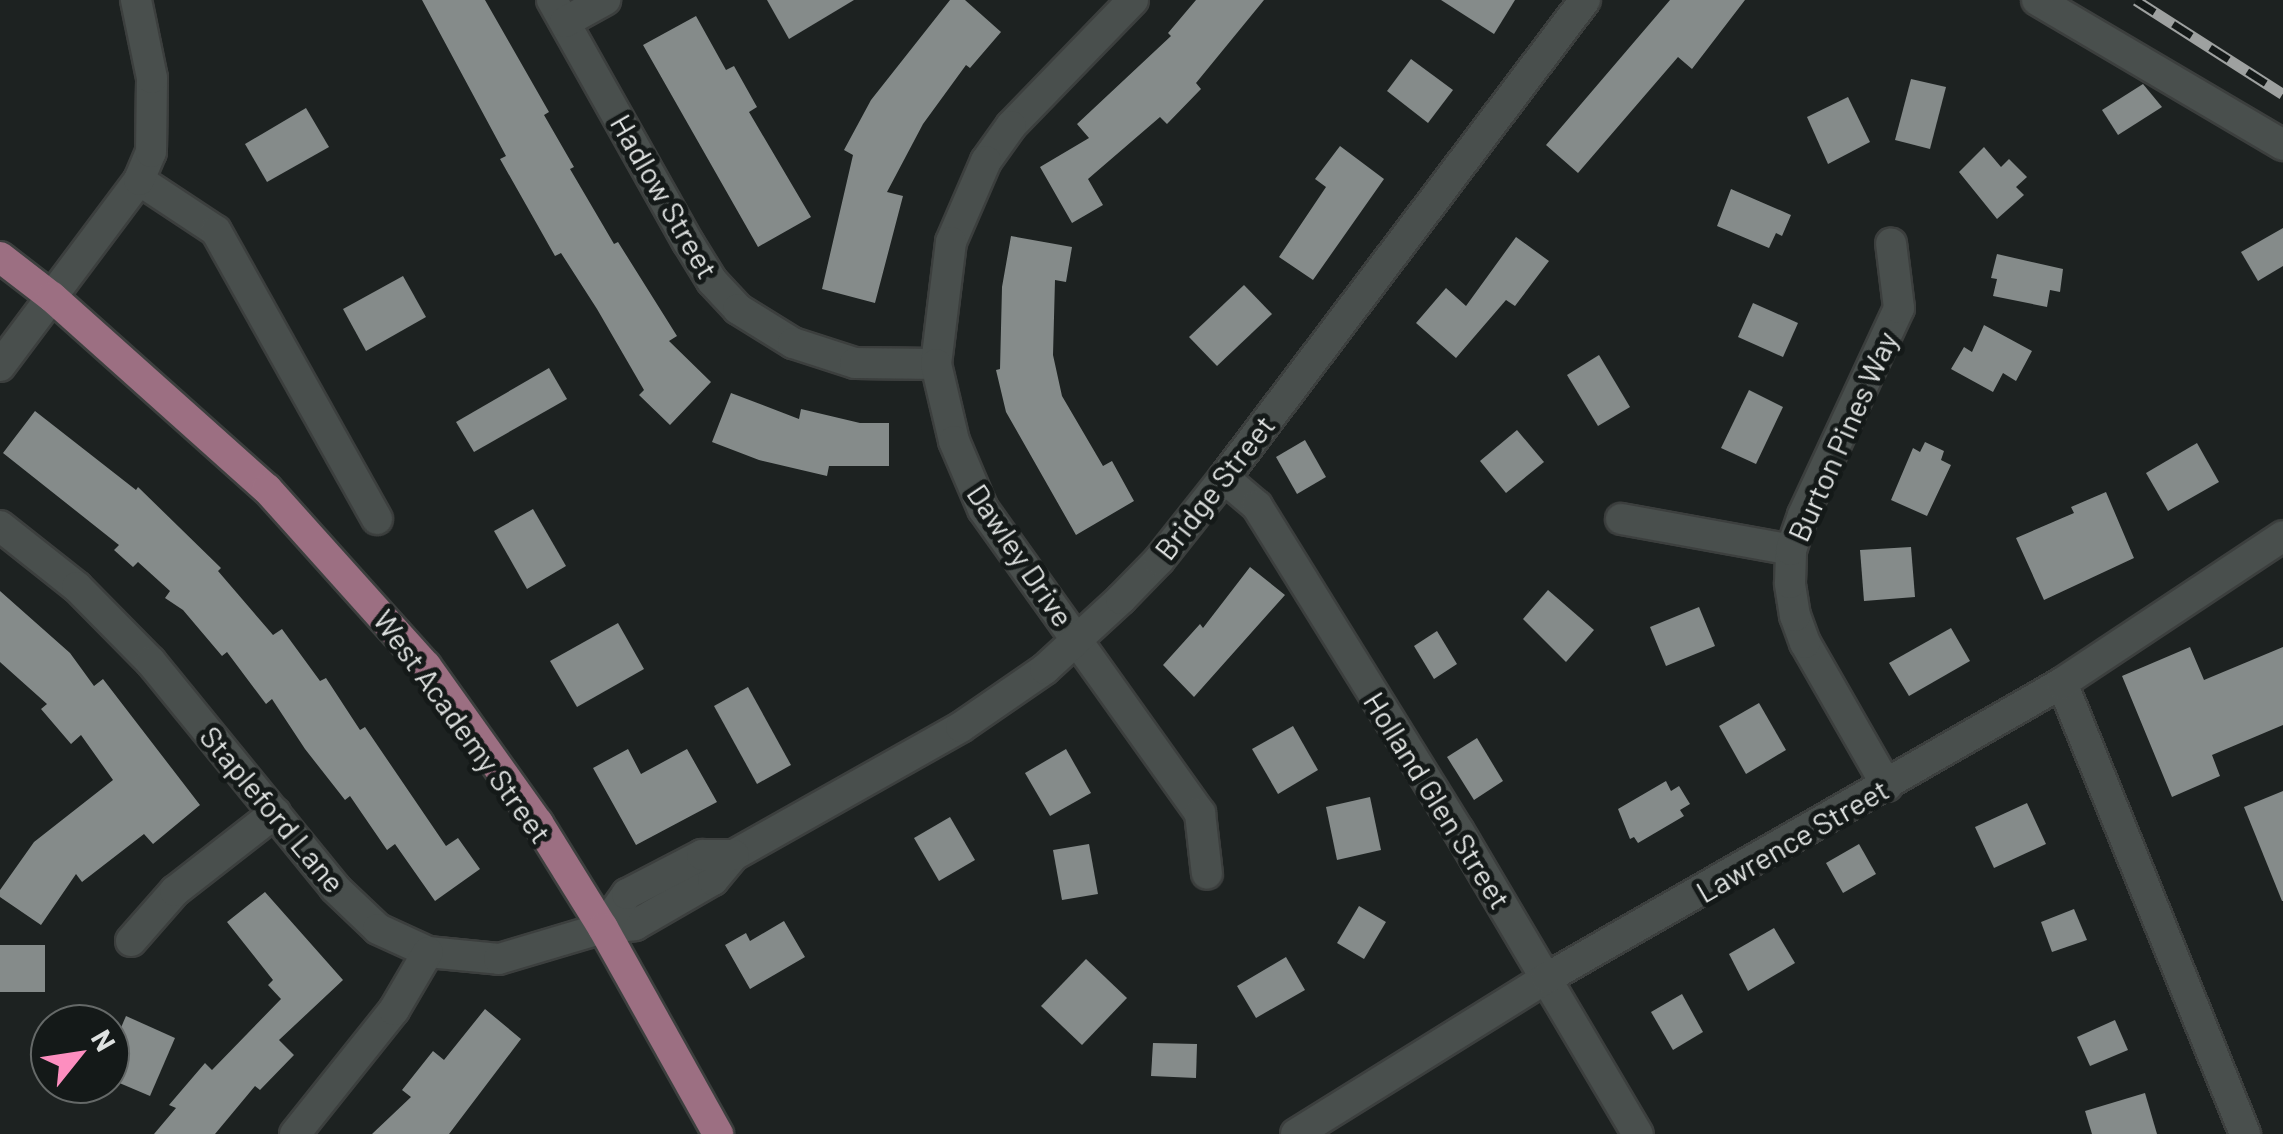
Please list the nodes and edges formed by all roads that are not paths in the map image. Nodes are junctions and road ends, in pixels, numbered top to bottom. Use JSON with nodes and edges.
{"nodes":[{"id":1,"x":136,"y":0,"type":"edge"},
{"id":2,"x":604,"y":0,"type":"edge"},
{"id":3,"x":1132,"y":0,"type":"edge"},
{"id":4,"x":1584,"y":0,"type":"edge"},
{"id":5,"x":2037,"y":0,"type":"edge"},
{"id":6,"x":558,"y":11,"type":"edge"},
{"id":7,"x":2283,"y":145,"type":"edge"},
{"id":8,"x":139,"y":180,"type":"junction"},
{"id":9,"x":1891,"y":243,"type":"dead end"},
{"id":10,"x":0,"y":257,"type":"edge"},
{"id":11,"x":52,"y":297,"type":"junction"},
{"id":12,"x":936,"y":364,"type":"junction"},
{"id":13,"x":0,"y":366,"type":"edge"},
{"id":14,"x":1224,"y":478,"type":"junction"},
{"id":15,"x":1621,"y":519,"type":"dead end"},
{"id":16,"x":377,"y":520,"type":"dead end"},
{"id":17,"x":0,"y":526,"type":"edge"},
{"id":18,"x":2283,"y":536,"type":"edge"},
{"id":19,"x":1791,"y":550,"type":"junction"},
{"id":20,"x":1078,"y":640,"type":"junction"},
{"id":21,"x":2062,"y":683,"type":"junction"},
{"id":22,"x":1888,"y":786,"type":"junction"},
{"id":23,"x":275,"y":813,"type":"junction"},
{"id":24,"x":1207,"y":874,"type":"dead end"},
{"id":25,"x":604,"y":928,"type":"junction"},
{"id":26,"x":131,"y":942,"type":"dead end"},
{"id":27,"x":428,"y":952,"type":"junction"},
{"id":28,"x":1547,"y":978,"type":"junction"},
{"id":29,"x":295,"y":1134,"type":"edge"},
{"id":30,"x":718,"y":1134,"type":"edge"},
{"id":31,"x":1296,"y":1134,"type":"edge"},
{"id":32,"x":1638,"y":1134,"type":"edge"},
{"id":33,"x":2246,"y":1134,"type":"edge"}],
"edges":[{"from":1,"to":8,"type":"street"},
{"from":2,"to":6,"type":"street"},
{"from":3,"to":12,"type":"street","name":"Dawley Drive"},
{"from":4,"to":14,"type":"street","name":"Bridge Street"},
{"from":5,"to":7,"type":"street"},
{"from":6,"to":12,"type":"street","name":"Hadlow Street"},
{"from":8,"to":11,"type":"street"},
{"from":8,"to":16,"type":"street"},
{"from":9,"to":19,"type":"street","name":"Burton Pines Way"},
{"from":10,"to":11,"type":"main road","name":"West Academy Street"},
{"from":11,"to":13,"type":"street"},
{"from":11,"to":25,"type":"main road","name":"West Academy Street"},
{"from":12,"to":20,"type":"street","name":"Dawley Drive"},
{"from":14,"to":20,"type":"street","name":"Bridge Street"},
{"from":14,"to":28,"type":"street","name":"Holland Glen Street"},
{"from":15,"to":19,"type":"street"},
{"from":17,"to":23,"type":"street","name":"Stapleford Lane"},
{"from":18,"to":21,"type":"street","name":"Lawrence Street"},
{"from":19,"to":22,"type":"street","name":"Burton Pines Way"},
{"from":20,"to":24,"type":"street","name":"Dawley Drive"},
{"from":20,"to":25,"type":"street","name":"Bridge Street"},
{"from":21,"to":22,"type":"street","name":"Lawrence Street"},
{"from":21,"to":33,"type":"street"},
{"from":22,"to":28,"type":"street","name":"Lawrence Street"},
{"from":23,"to":26,"type":"street"},
{"from":23,"to":27,"type":"street","name":"Stapleford Lane"},
{"from":25,"to":27,"type":"street","name":"Stapleford Lane"},
{"from":25,"to":30,"type":"main road","name":"West Academy Street"},
{"from":27,"to":29,"type":"street"},
{"from":28,"to":31,"type":"street","name":"Lawrence Street"},
{"from":28,"to":32,"type":"street","name":"Holland Glen Street"}]}
